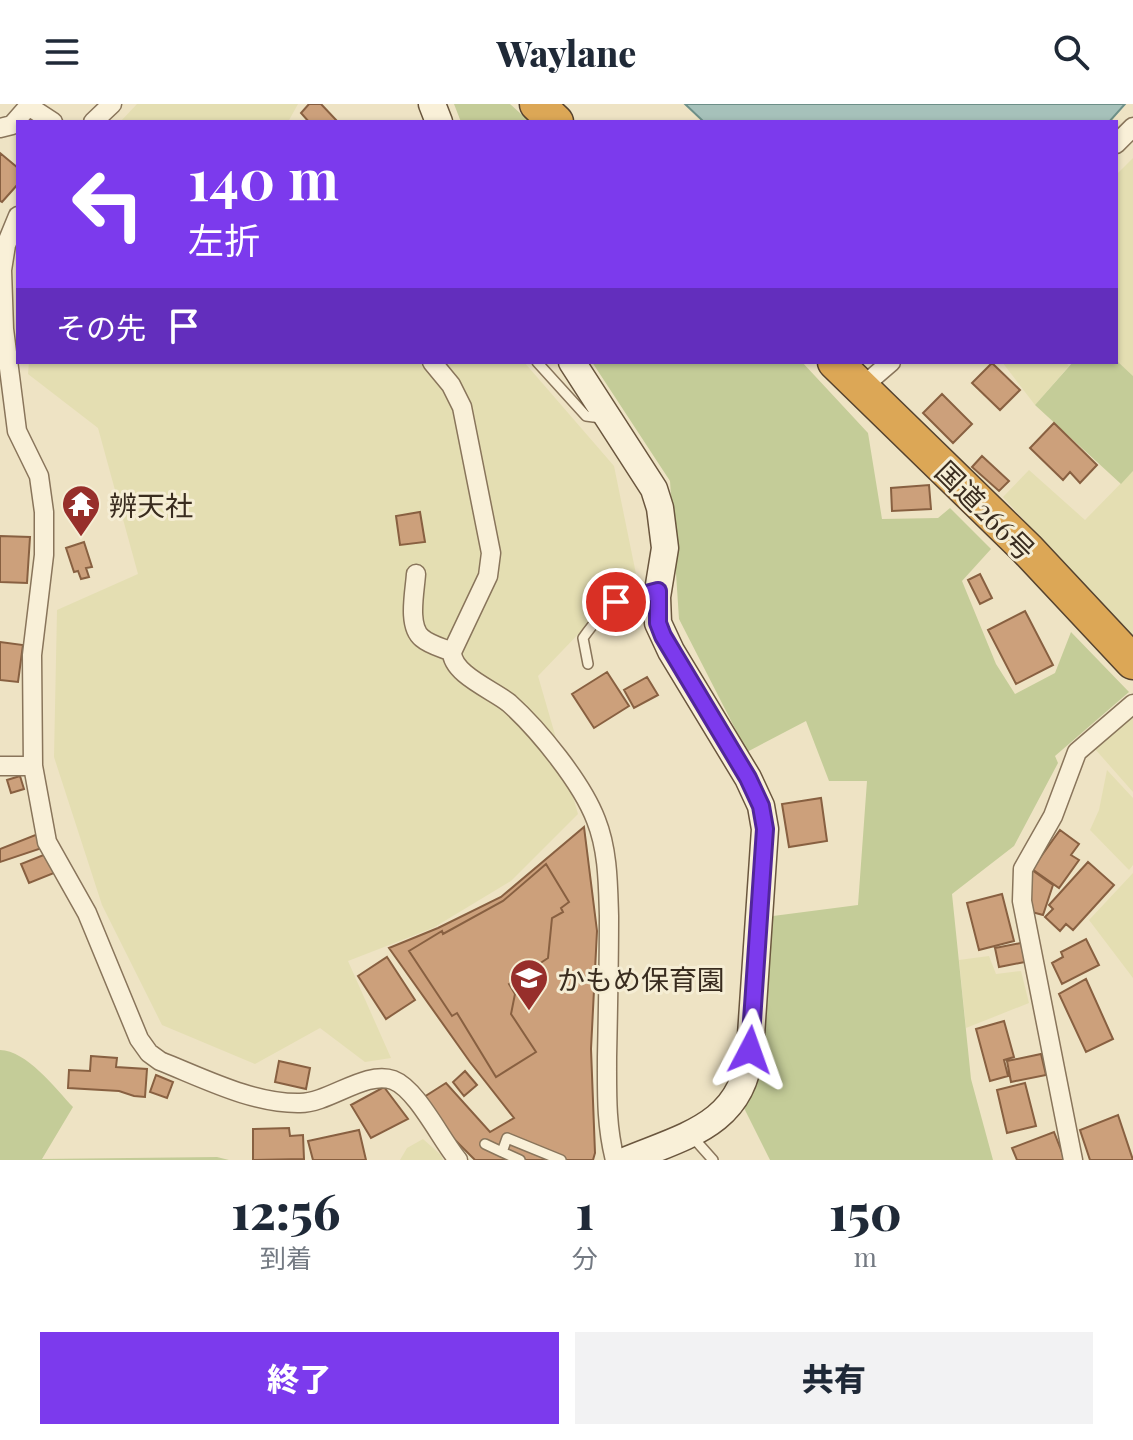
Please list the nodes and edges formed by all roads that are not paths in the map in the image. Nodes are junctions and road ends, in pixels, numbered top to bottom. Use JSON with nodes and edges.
{"nodes":[{"id":1,"x":112,"y":104,"type":"edge"},
{"id":2,"x":537,"y":104,"type":"edge"},
{"id":3,"x":16,"y":120,"type":"edge"},
{"id":4,"x":50,"y":120,"type":"edge"},
{"id":5,"x":95,"y":120,"type":"edge"},
{"id":6,"x":554,"y":120,"type":"edge"},
{"id":7,"x":1133,"y":127,"type":"edge"},
{"id":8,"x":1118,"y":142,"type":"edge"},
{"id":9,"x":16,"y":221,"type":"edge"},
{"id":10,"x":434,"y":364,"type":"edge"},
{"id":11,"x":539,"y":364,"type":"edge"},
{"id":12,"x":573,"y":364,"type":"edge"},
{"id":13,"x":837,"y":364,"type":"edge"},
{"id":14,"x":889,"y":364,"type":"edge"},
{"id":15,"x":4,"y":380,"type":"edge"},
{"id":16,"x":862,"y":387,"type":"junction"},
{"id":17,"x":608,"y":419,"type":"junction"},
{"id":18,"x":416,"y":574,"type":"dead end"},
{"id":19,"x":658,"y":591,"type":"junction"},
{"id":20,"x":452,"y":652,"type":"junction"},
{"id":21,"x":1133,"y":662,"type":"edge"},
{"id":22,"x":588,"y":664,"type":"dead end"},
{"id":23,"x":1133,"y":704,"type":"edge"},
{"id":24,"x":0,"y":766,"type":"edge"},
{"id":25,"x":33,"y":766,"type":"junction"},
{"id":26,"x":485,"y":1144,"type":"dead end"},
{"id":27,"x":701,"y":1145,"type":"edge"},
{"id":28,"x":502,"y":1152,"type":"junction"},
{"id":29,"x":458,"y":1160,"type":"edge"},
{"id":30,"x":520,"y":1160,"type":"edge"},
{"id":31,"x":561,"y":1160,"type":"edge"},
{"id":32,"x":615,"y":1160,"type":"edge"},
{"id":33,"x":627,"y":1160,"type":"edge"},
{"id":34,"x":1073,"y":1160,"type":"edge"}],
"edges":[{"from":1,"to":5,"type":"street"},
{"from":2,"to":6,"type":"highway"},
{"from":3,"to":4,"type":"street"},
{"from":7,"to":8,"type":"street"},
{"from":9,"to":15,"type":"street"},
{"from":10,"to":20,"type":"street"},
{"from":11,"to":17,"type":"lane"},
{"from":12,"to":17,"type":"street"},
{"from":13,"to":16,"type":"highway","name":"国道266号"},
{"from":14,"to":16,"type":"street"},
{"from":15,"to":25,"type":"street"},
{"from":16,"to":21,"type":"highway","name":"国道266号"},
{"from":17,"to":19,"type":"street"},
{"from":18,"to":20,"type":"street"},
{"from":19,"to":22,"type":"lane"},
{"from":19,"to":27,"type":"street"},
{"from":20,"to":32,"type":"street"},
{"from":23,"to":34,"type":"street"},
{"from":24,"to":25,"type":"street"},
{"from":25,"to":29,"type":"street"},
{"from":26,"to":28,"type":"lane"},
{"from":27,"to":33,"type":"street"},
{"from":28,"to":30,"type":"lane"},
{"from":28,"to":31,"type":"lane"}]}
